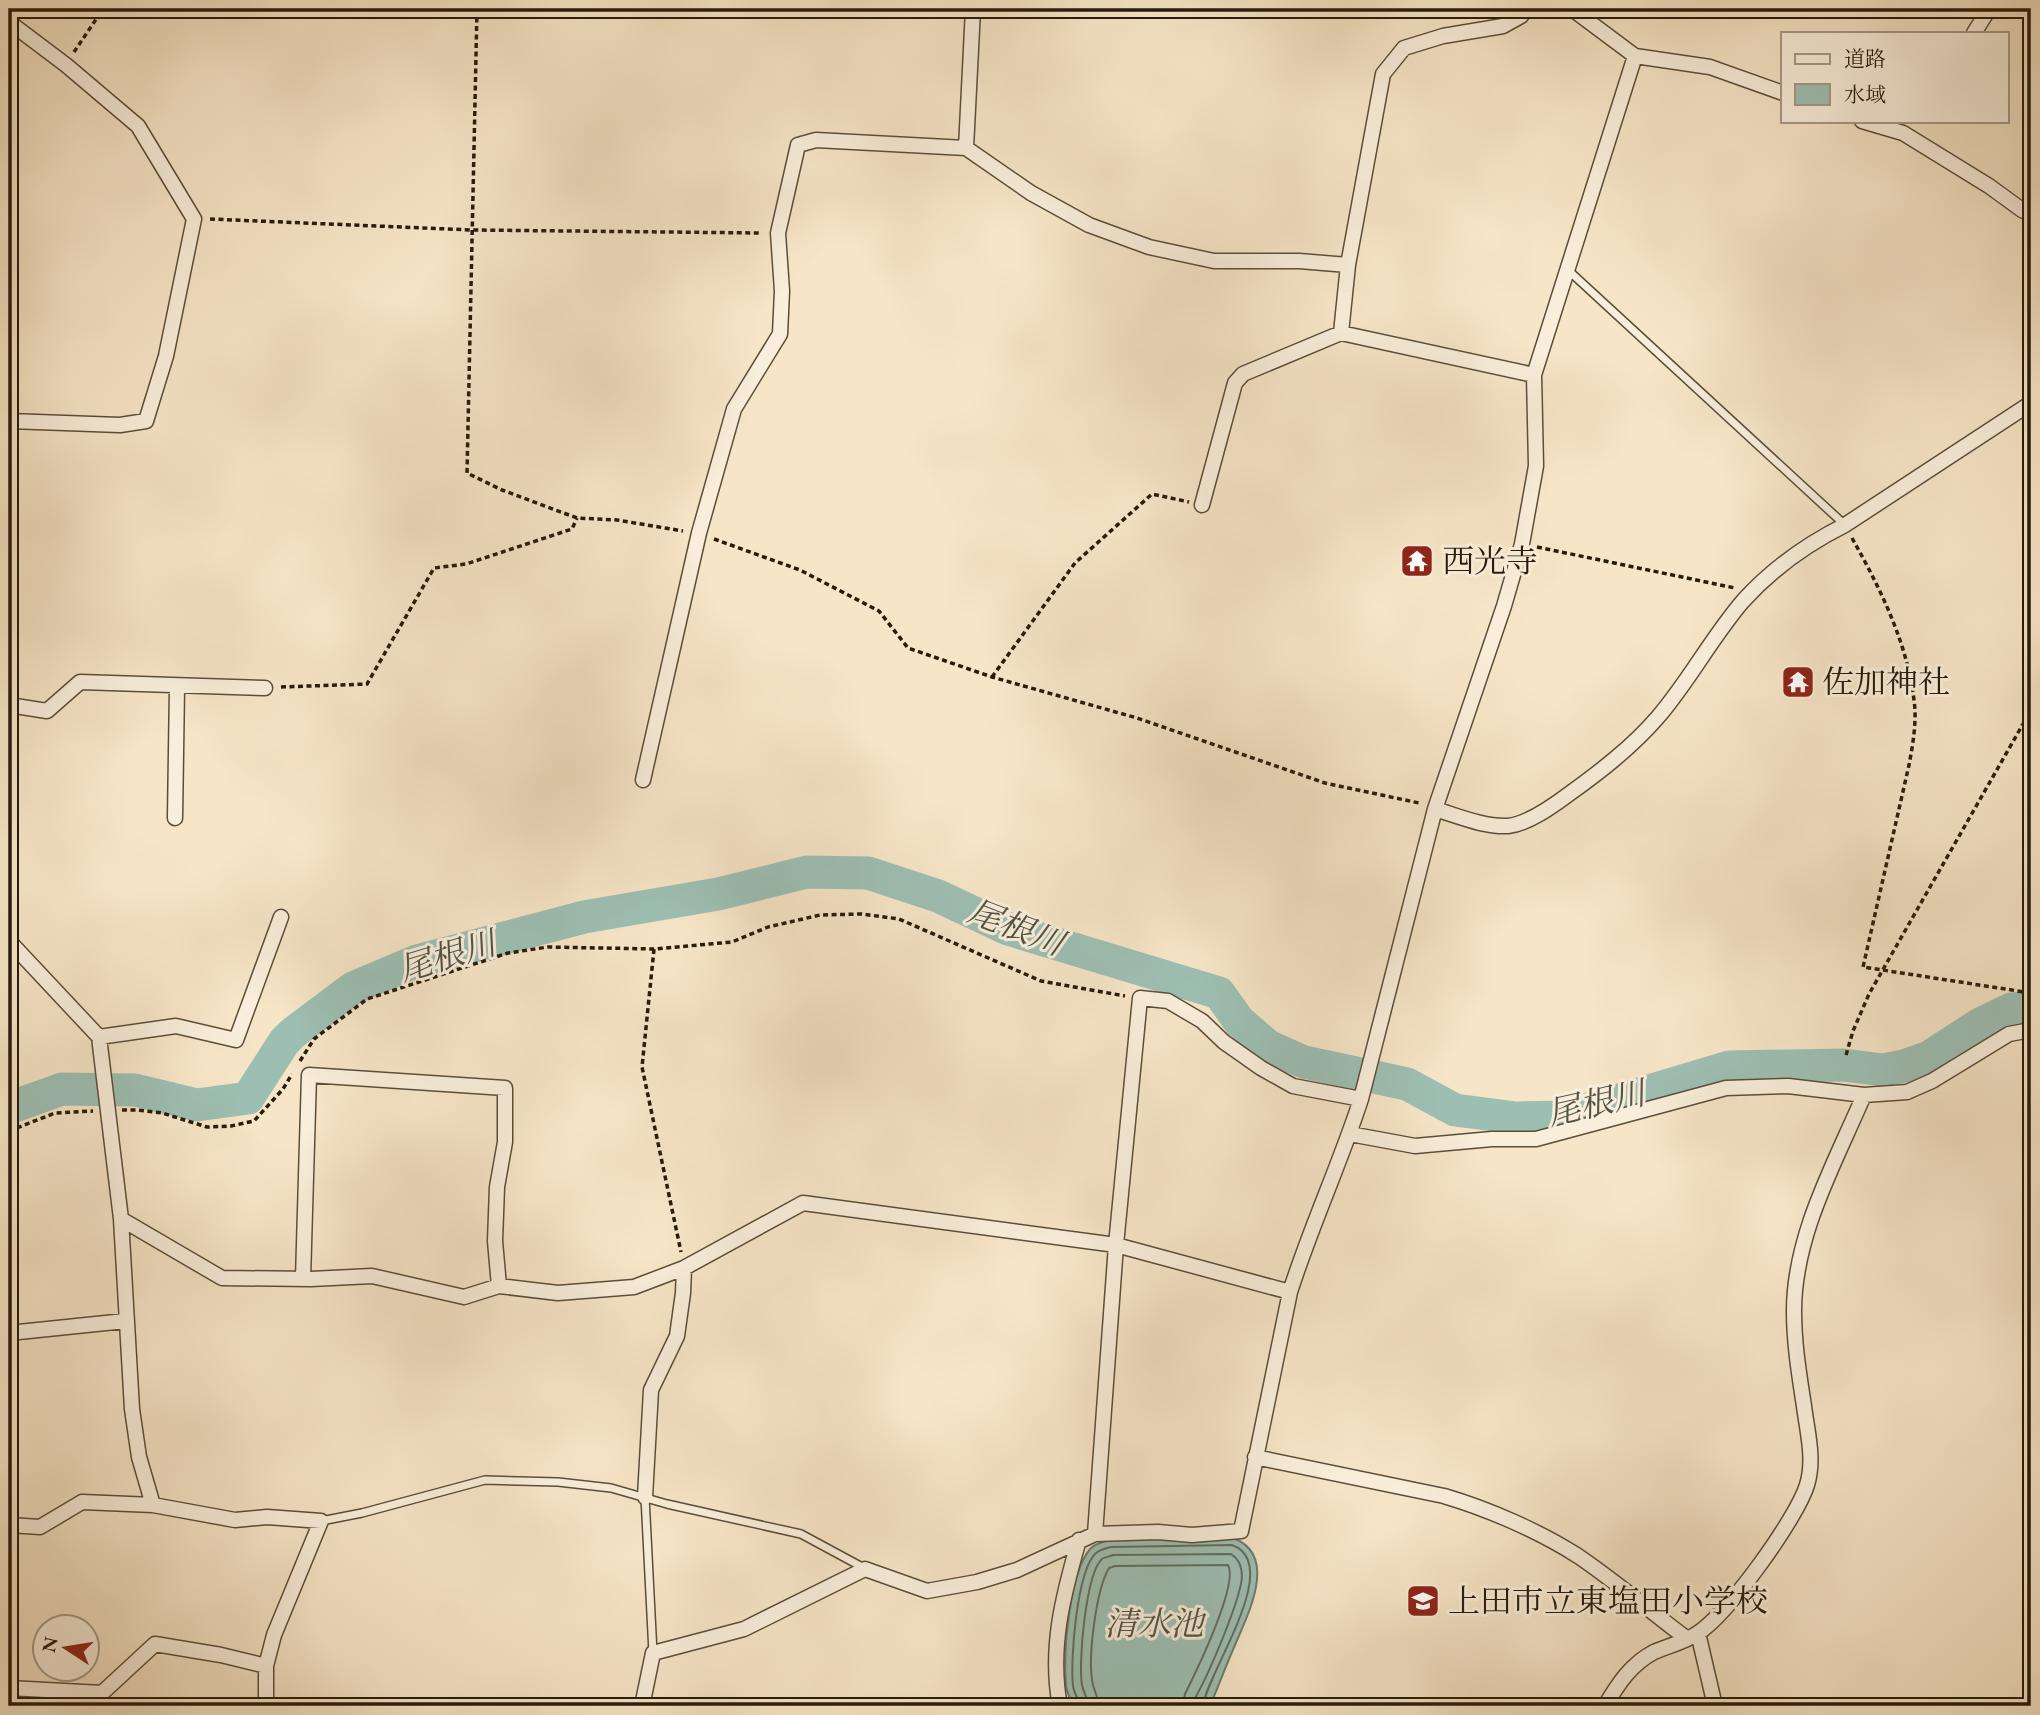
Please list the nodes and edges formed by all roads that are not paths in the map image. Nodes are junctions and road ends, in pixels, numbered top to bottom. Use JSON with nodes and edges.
{"nodes":[{"id":1,"x":973,"y":9,"type":"edge"},
{"id":2,"x":1526,"y":9,"type":"edge"},
{"id":3,"x":1572,"y":9,"type":"edge"},
{"id":4,"x":1989,"y":9,"type":"edge"},
{"id":5,"x":9,"y":22,"type":"edge"},
{"id":6,"x":1975,"y":32,"type":"edge"},
{"id":7,"x":1634,"y":56,"type":"junction"},
{"id":8,"x":1781,"y":92,"type":"edge"},
{"id":9,"x":1869,"y":122,"type":"edge"},
{"id":10,"x":1906,"y":127,"type":"edge"},
{"id":11,"x":966,"y":148,"type":"junction"},
{"id":12,"x":2031,"y":214,"type":"edge"},
{"id":13,"x":1348,"y":265,"type":"junction"},
{"id":14,"x":1568,"y":270,"type":"junction"},
{"id":15,"x":1341,"y":333,"type":"junction"},
{"id":16,"x":1534,"y":375,"type":"junction"},
{"id":17,"x":2031,"y":403,"type":"edge"},
{"id":18,"x":9,"y":421,"type":"edge"},
{"id":19,"x":1202,"y":505,"type":"road end"},
{"id":20,"x":1846,"y":525,"type":"junction"},
{"id":21,"x":177,"y":687,"type":"junction"},
{"id":22,"x":265,"y":688,"type":"road end"},
{"id":23,"x":9,"y":705,"type":"edge"},
{"id":24,"x":643,"y":780,"type":"dead end"},
{"id":25,"x":1435,"y":809,"type":"junction"},
{"id":26,"x":175,"y":818,"type":"dead end"},
{"id":27,"x":281,"y":917,"type":"dead end"},
{"id":28,"x":9,"y":941,"type":"edge"},
{"id":29,"x":2031,"y":1030,"type":"edge"},
{"id":30,"x":99,"y":1037,"type":"junction"},
{"id":31,"x":1363,"y":1092,"type":"junction"},
{"id":32,"x":1864,"y":1095,"type":"junction"},
{"id":33,"x":1350,"y":1134,"type":"junction"},
{"id":34,"x":121,"y":1219,"type":"junction"},
{"id":35,"x":1116,"y":1245,"type":"junction"},
{"id":36,"x":684,"y":1268,"type":"junction"},
{"id":37,"x":303,"y":1279,"type":"junction"},
{"id":38,"x":499,"y":1286,"type":"junction"},
{"id":39,"x":1290,"y":1292,"type":"junction"},
{"id":40,"x":125,"y":1321,"type":"junction"},
{"id":41,"x":9,"y":1333,"type":"edge"},
{"id":42,"x":1255,"y":1457,"type":"junction"},
{"id":43,"x":645,"y":1497,"type":"junction"},
{"id":44,"x":153,"y":1506,"type":"junction"},
{"id":45,"x":321,"y":1521,"type":"junction"},
{"id":46,"x":9,"y":1525,"type":"edge"},
{"id":47,"x":1095,"y":1534,"type":"junction"},
{"id":48,"x":1079,"y":1540,"type":"junction"},
{"id":49,"x":865,"y":1569,"type":"junction"},
{"id":50,"x":1692,"y":1636,"type":"junction"},
{"id":51,"x":653,"y":1653,"type":"junction"},
{"id":52,"x":266,"y":1666,"type":"junction"},
{"id":53,"x":9,"y":1688,"type":"edge"},
{"id":54,"x":266,"y":1706,"type":"edge"},
{"id":55,"x":642,"y":1706,"type":"edge"},
{"id":56,"x":1060,"y":1706,"type":"edge"},
{"id":57,"x":1605,"y":1706,"type":"edge"},
{"id":58,"x":1715,"y":1706,"type":"edge"}],
"edges":[{"from":1,"to":11,"type":"street"},
{"from":2,"to":13,"type":"street"},
{"from":3,"to":7,"type":"street"},
{"from":4,"to":6,"type":"street"},
{"from":5,"to":18,"type":"street"},
{"from":7,"to":8,"type":"street"},
{"from":7,"to":14,"type":"street"},
{"from":9,"to":10,"type":"street"},
{"from":10,"to":12,"type":"street"},
{"from":11,"to":13,"type":"street"},
{"from":11,"to":24,"type":"street"},
{"from":13,"to":15,"type":"street"},
{"from":14,"to":16,"type":"street"},
{"from":14,"to":20,"type":"lane"},
{"from":15,"to":16,"type":"street"},
{"from":15,"to":19,"type":"street"},
{"from":16,"to":25,"type":"street"},
{"from":17,"to":20,"type":"street"},
{"from":20,"to":25,"type":"street"},
{"from":21,"to":22,"type":"street"},
{"from":21,"to":23,"type":"street"},
{"from":21,"to":26,"type":"street"},
{"from":25,"to":31,"type":"street"},
{"from":27,"to":30,"type":"street"},
{"from":28,"to":30,"type":"street"},
{"from":29,"to":32,"type":"street"},
{"from":30,"to":34,"type":"street"},
{"from":31,"to":33,"type":"street"},
{"from":31,"to":35,"type":"street"},
{"from":32,"to":33,"type":"street"},
{"from":32,"to":50,"type":"street"},
{"from":33,"to":39,"type":"street"},
{"from":34,"to":37,"type":"street"},
{"from":34,"to":40,"type":"street"},
{"from":35,"to":36,"type":"street"},
{"from":35,"to":39,"type":"street"},
{"from":35,"to":47,"type":"street"},
{"from":36,"to":38,"type":"street"},
{"from":36,"to":43,"type":"street"},
{"from":37,"to":38,"type":"street"},
{"from":37,"to":38,"type":"street"},
{"from":39,"to":42,"type":"street"},
{"from":40,"to":41,"type":"street"},
{"from":40,"to":44,"type":"street"},
{"from":42,"to":47,"type":"street"},
{"from":42,"to":50,"type":"street"},
{"from":43,"to":45,"type":"lane"},
{"from":43,"to":49,"type":"lane"},
{"from":43,"to":51,"type":"lane"},
{"from":44,"to":45,"type":"street"},
{"from":44,"to":46,"type":"street"},
{"from":45,"to":52,"type":"street"},
{"from":47,"to":48,"type":"street"},
{"from":48,"to":49,"type":"street"},
{"from":48,"to":56,"type":"street"},
{"from":49,"to":51,"type":"street"},
{"from":50,"to":57,"type":"street"},
{"from":50,"to":58,"type":"street"},
{"from":51,"to":55,"type":"street"},
{"from":52,"to":53,"type":"street"},
{"from":52,"to":54,"type":"street"}]}
